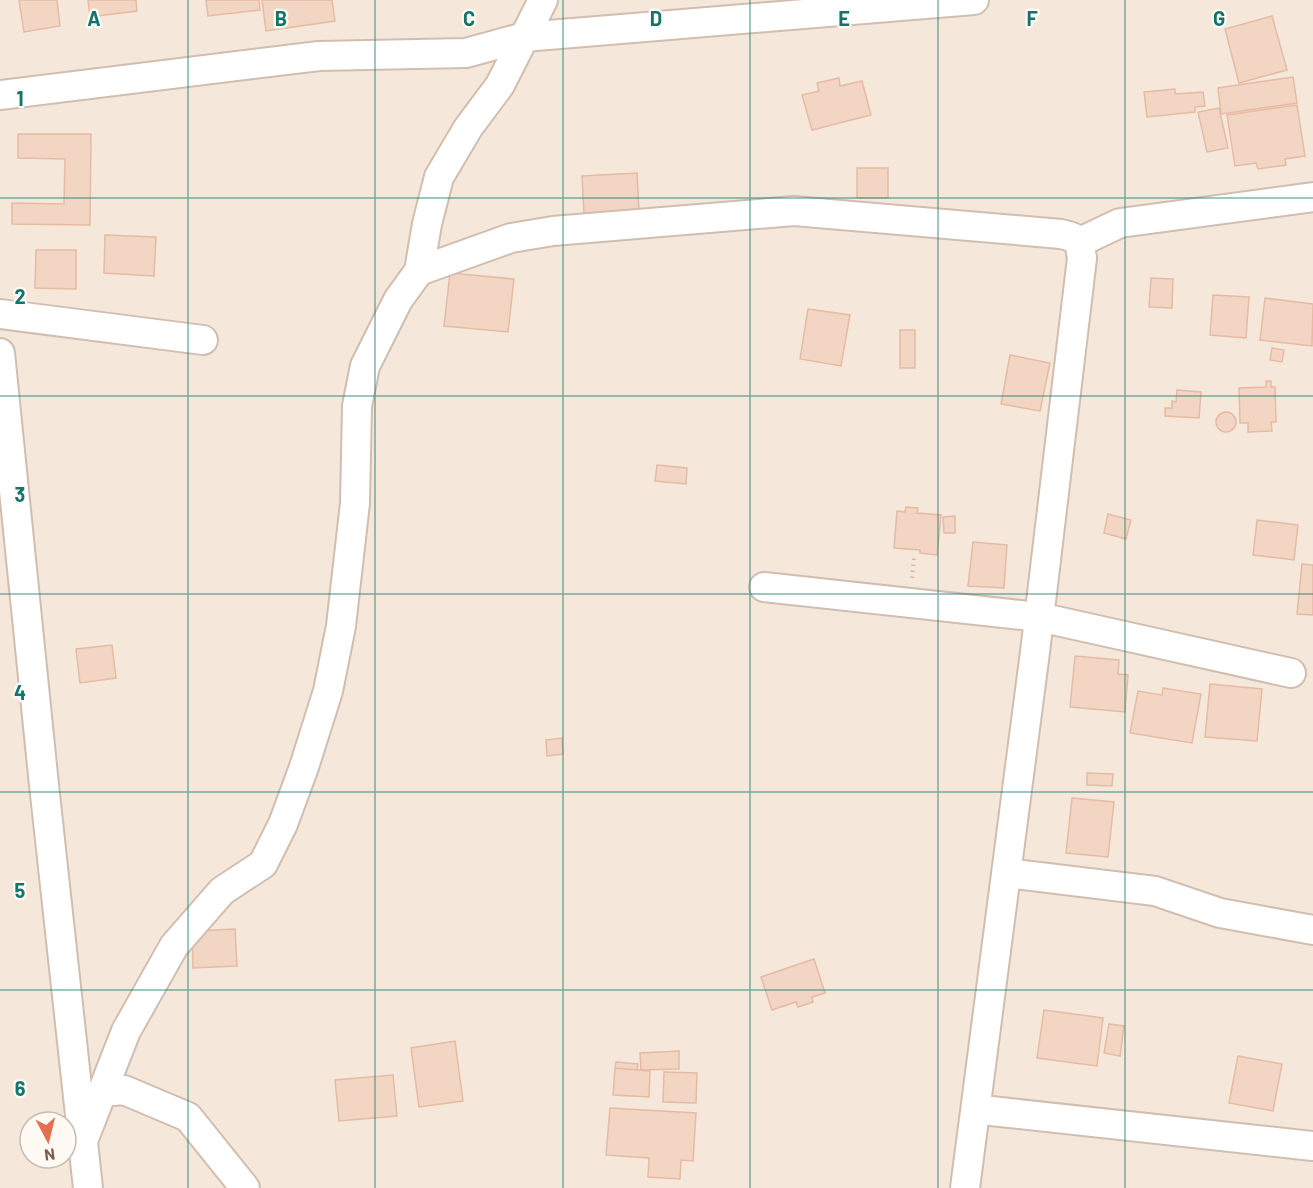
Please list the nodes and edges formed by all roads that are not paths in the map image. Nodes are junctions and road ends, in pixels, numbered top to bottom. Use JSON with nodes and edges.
{"nodes":[{"id":1,"x":543,"y":0,"type":"edge"},
{"id":2,"x":975,"y":0,"type":"edge"},
{"id":3,"x":524,"y":37,"type":"junction"},
{"id":4,"x":0,"y":95,"type":"edge"},
{"id":5,"x":1313,"y":197,"type":"edge"},
{"id":6,"x":1080,"y":242,"type":"junction"},
{"id":7,"x":419,"y":271,"type":"junction"},
{"id":8,"x":0,"y":314,"type":"edge"},
{"id":9,"x":203,"y":340,"type":"dead end"},
{"id":10,"x":0,"y":353,"type":"edge"},
{"id":11,"x":764,"y":587,"type":"dead end"},
{"id":12,"x":1039,"y":617,"type":"junction"},
{"id":13,"x":1291,"y":674,"type":"dead end"},
{"id":14,"x":1006,"y":873,"type":"junction"},
{"id":15,"x":1313,"y":930,"type":"edge"},
{"id":16,"x":102,"y":1092,"type":"junction"},
{"id":17,"x":991,"y":1111,"type":"dead end"},
{"id":18,"x":83,"y":1142,"type":"junction"},
{"id":19,"x":1313,"y":1146,"type":"edge"},
{"id":20,"x":88,"y":1188,"type":"edge"},
{"id":21,"x":245,"y":1188,"type":"edge"},
{"id":22,"x":965,"y":1188,"type":"edge"}],
"edges":[{"from":1,"to":3,"type":"street"},
{"from":2,"to":3,"type":"street"},
{"from":3,"to":4,"type":"street"},
{"from":3,"to":7,"type":"street"},
{"from":5,"to":6,"type":"street"},
{"from":6,"to":7,"type":"street"},
{"from":6,"to":12,"type":"street"},
{"from":7,"to":16,"type":"street"},
{"from":8,"to":9,"type":"street"},
{"from":10,"to":18,"type":"street"},
{"from":11,"to":12,"type":"street"},
{"from":12,"to":13,"type":"street"},
{"from":12,"to":14,"type":"street"},
{"from":14,"to":15,"type":"street"},
{"from":14,"to":22,"type":"street"},
{"from":16,"to":18,"type":"street"},
{"from":16,"to":21,"type":"street"},
{"from":17,"to":19,"type":"street"},
{"from":18,"to":20,"type":"street"}]}
